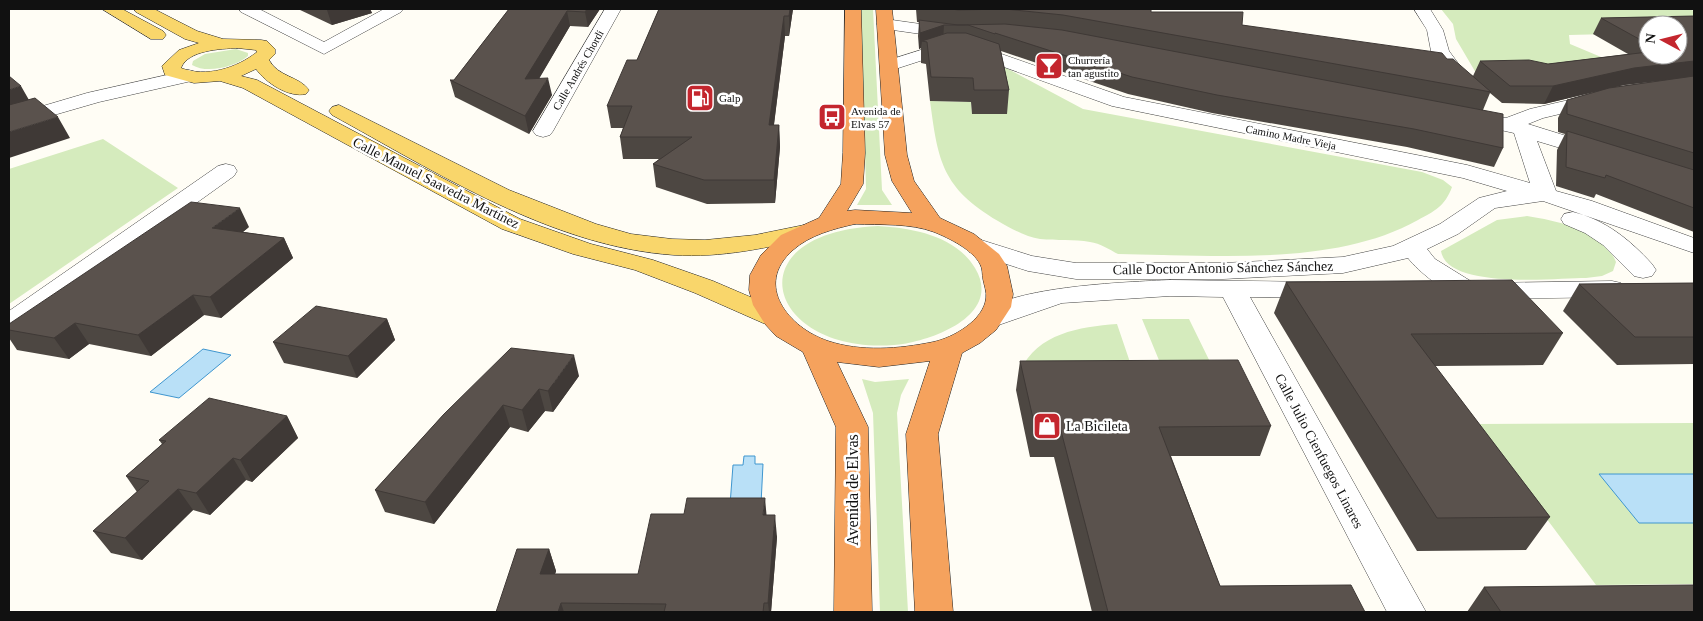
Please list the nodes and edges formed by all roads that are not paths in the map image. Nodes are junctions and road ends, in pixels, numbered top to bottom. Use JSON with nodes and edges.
{"nodes":[{"id":1,"x":110,"y":9,"type":"edge"},
{"id":2,"x":142,"y":9,"type":"edge"},
{"id":3,"x":247,"y":9,"type":"edge"},
{"id":4,"x":395,"y":9,"type":"edge"},
{"id":5,"x":613,"y":9,"type":"edge"},
{"id":6,"x":853,"y":9,"type":"edge"},
{"id":7,"x":1422,"y":9,"type":"edge"},
{"id":8,"x":885,"y":16,"type":"edge"},
{"id":9,"x":297,"y":35,"type":"junction"},
{"id":10,"x":944,"y":40,"type":"junction"},
{"id":11,"x":223,"y":44,"type":"junction"},
{"id":12,"x":260,"y":53,"type":"junction"},
{"id":13,"x":176,"y":60,"type":"junction"},
{"id":14,"x":889,"y":66,"type":"junction"},
{"id":15,"x":218,"y":75,"type":"junction"},
{"id":16,"x":189,"y":76,"type":"junction"},
{"id":17,"x":1615,"y":96,"type":"edge"},
{"id":18,"x":94,"y":97,"type":"junction"},
{"id":19,"x":1446,"y":113,"type":"edge"},
{"id":20,"x":9,"y":122,"type":"edge"},
{"id":21,"x":1516,"y":127,"type":"junction"},
{"id":22,"x":543,"y":131,"type":"dead end"},
{"id":23,"x":1612,"y":158,"type":"edge"},
{"id":24,"x":1446,"y":168,"type":"junction"},
{"id":25,"x":226,"y":171,"type":"dead end"},
{"id":26,"x":1521,"y":187,"type":"junction"},
{"id":27,"x":1546,"y":194,"type":"junction"},
{"id":28,"x":1479,"y":209,"type":"junction"},
{"id":29,"x":1614,"y":217,"type":"junction"},
{"id":30,"x":828,"y":222,"type":"junction"},
{"id":31,"x":932,"y":224,"type":"junction"},
{"id":32,"x":804,"y":232,"type":"junction"},
{"id":33,"x":1412,"y":246,"type":"junction"},
{"id":34,"x":1694,"y":246,"type":"edge"},
{"id":35,"x":978,"y":247,"type":"junction"},
{"id":36,"x":1650,"y":280,"type":"junction"},
{"id":37,"x":1232,"y":289,"type":"junction"},
{"id":38,"x":1342,"y":290,"type":"edge"},
{"id":39,"x":1421,"y":291,"type":"edge"},
{"id":40,"x":1468,"y":291,"type":"junction"},
{"id":41,"x":773,"y":317,"type":"junction"},
{"id":42,"x":990,"y":319,"type":"junction"},
{"id":43,"x":9,"y":324,"type":"edge"},
{"id":44,"x":815,"y":347,"type":"junction"},
{"id":45,"x":948,"y":347,"type":"junction"},
{"id":46,"x":853,"y":612,"type":"edge"},
{"id":47,"x":934,"y":612,"type":"edge"},
{"id":48,"x":1407,"y":612,"type":"edge"}],
"edges":[{"from":1,"to":13,"type":"main road"},
{"from":2,"to":11,"type":"main road"},
{"from":3,"to":9,"type":"street"},
{"from":4,"to":9,"type":"street"},
{"from":5,"to":22,"type":"street","name":"Calle Andrés Chordi"},
{"from":6,"to":30,"type":"highway"},
{"from":7,"to":21,"type":"street"},
{"from":8,"to":10,"type":"street"},
{"from":8,"to":14,"type":"highway"},
{"from":9,"to":12,"type":"street"},
{"from":10,"to":14,"type":"street","name":"Camino Madre Vieja"},
{"from":10,"to":24,"type":"street","name":"Camino Madre Vieja"},
{"from":11,"to":12,"type":"main road"},
{"from":11,"to":13,"type":"main road"},
{"from":12,"to":15,"type":"main road"},
{"from":12,"to":32,"type":"main road","name":"Calle Manuel Saavedra Martínez"},
{"from":13,"to":16,"type":"main road"},
{"from":13,"to":18,"type":"street"},
{"from":14,"to":31,"type":"highway"},
{"from":15,"to":16,"type":"main road"},
{"from":15,"to":41,"type":"main road","name":"Calle Manuel Saavedra Martínez"},
{"from":16,"to":18,"type":"street"},
{"from":17,"to":21,"type":"street"},
{"from":18,"to":20,"type":"street"},
{"from":19,"to":21,"type":"street"},
{"from":21,"to":23,"type":"street"},
{"from":21,"to":26,"type":"street"},
{"from":21,"to":27,"type":"street"},
{"from":24,"to":26,"type":"street","name":"Camino Madre Vieja"},
{"from":24,"to":28,"type":"street"},
{"from":25,"to":43,"type":"street"},
{"from":26,"to":27,"type":"street","name":"Camino Madre Vieja"},
{"from":27,"to":28,"type":"street","name":"Calle Doctor Antonio Sánchez Sánchez"},
{"from":27,"to":29,"type":"street","name":"Camino Madre Vieja"},
{"from":28,"to":33,"type":"street","name":"Calle Doctor Antonio Sánchez Sánchez"},
{"from":28,"to":36,"type":"street"},
{"from":29,"to":34,"type":"street","name":"Camino Madre Vieja"},
{"from":29,"to":36,"type":"street"},
{"from":30,"to":31,"type":"highway"},
{"from":30,"to":32,"type":"highway"},
{"from":31,"to":35,"type":"highway"},
{"from":32,"to":41,"type":"highway"},
{"from":33,"to":35,"type":"street","name":"Calle Doctor Antonio Sánchez Sánchez"},
{"from":33,"to":40,"type":"street"},
{"from":35,"to":42,"type":"highway"},
{"from":36,"to":40,"type":"street"},
{"from":37,"to":38,"type":"street","name":"Calle Doctor Antonio Sánchez Sánchez"},
{"from":37,"to":42,"type":"street","name":"Calle Doctor Antonio Sánchez Sánchez"},
{"from":37,"to":48,"type":"street","name":"Calle Julio Cienfuegos Linares"},
{"from":39,"to":40,"type":"street"},
{"from":41,"to":44,"type":"highway"},
{"from":42,"to":45,"type":"highway"},
{"from":44,"to":45,"type":"highway"},
{"from":44,"to":46,"type":"highway","name":"Avenida de Elvas"},
{"from":45,"to":47,"type":"highway"}]}
